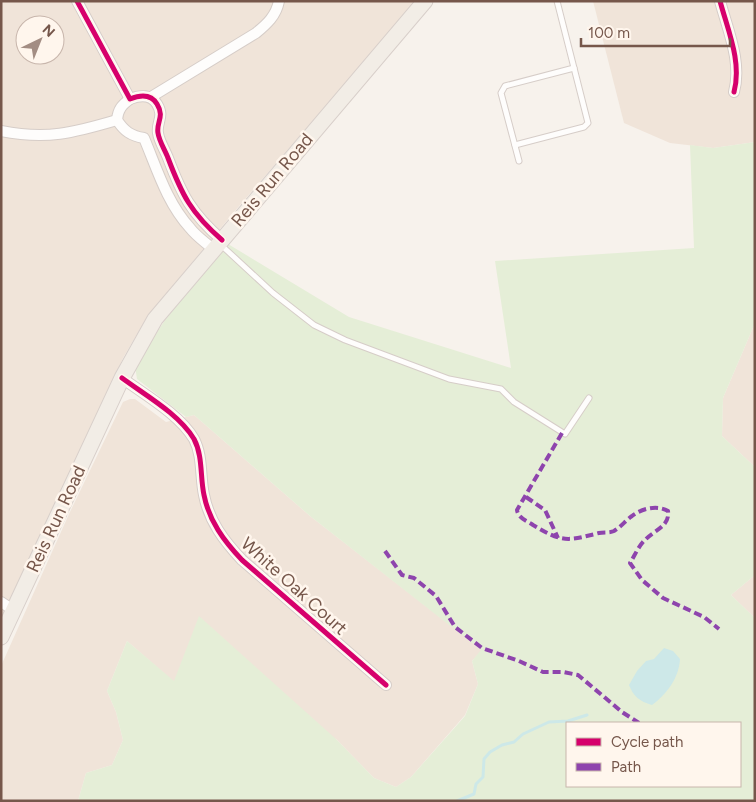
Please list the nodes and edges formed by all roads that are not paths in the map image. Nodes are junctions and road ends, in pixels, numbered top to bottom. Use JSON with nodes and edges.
{"nodes":[{"id":1,"x":77,"y":1,"type":"edge"},
{"id":2,"x":279,"y":1,"type":"edge"},
{"id":3,"x":425,"y":1,"type":"edge"},
{"id":4,"x":557,"y":1,"type":"edge"},
{"id":5,"x":720,"y":1,"type":"edge"},
{"id":6,"x":574,"y":68,"type":"junction"},
{"id":7,"x":734,"y":92,"type":"dead end"},
{"id":8,"x":151,"y":97,"type":"junction"},
{"id":9,"x":130,"y":99,"type":"junction"},
{"id":10,"x":117,"y":120,"type":"junction"},
{"id":11,"x":1,"y":131,"type":"edge"},
{"id":12,"x":157,"y":132,"type":"junction"},
{"id":13,"x":144,"y":138,"type":"junction"},
{"id":14,"x":514,"y":145,"type":"junction"},
{"id":15,"x":519,"y":161,"type":"dead end"},
{"id":16,"x":218,"y":244,"type":"junction"},
{"id":17,"x":122,"y":378,"type":"junction"},
{"id":18,"x":589,"y":398,"type":"dead end"},
{"id":19,"x":7,"y":606,"type":"edge"},
{"id":20,"x":1,"y":637,"type":"edge"},
{"id":21,"x":386,"y":685,"type":"dead end"}],
"edges":[{"from":1,"to":9,"type":"street"},
{"from":2,"to":8,"type":"street"},
{"from":3,"to":16,"type":"main road","name":"Reis Run Road"},
{"from":4,"to":6,"type":"lane"},
{"from":5,"to":7,"type":"street"},
{"from":6,"to":14,"type":"lane"},
{"from":6,"to":14,"type":"lane"},
{"from":8,"to":9,"type":"street"},
{"from":8,"to":12,"type":"street"},
{"from":9,"to":10,"type":"street"},
{"from":10,"to":11,"type":"street"},
{"from":10,"to":13,"type":"street"},
{"from":12,"to":13,"type":"street"},
{"from":12,"to":16,"type":"street"},
{"from":13,"to":16,"type":"street"},
{"from":14,"to":15,"type":"lane"},
{"from":16,"to":17,"type":"main road","name":"Reis Run Road"},
{"from":16,"to":18,"type":"lane"},
{"from":17,"to":19,"type":"main road","name":"Reis Run Road"},
{"from":17,"to":21,"type":"street","name":"White Oak Court"},
{"from":19,"to":20,"type":"main road","name":"Reis Run Road"}]}
